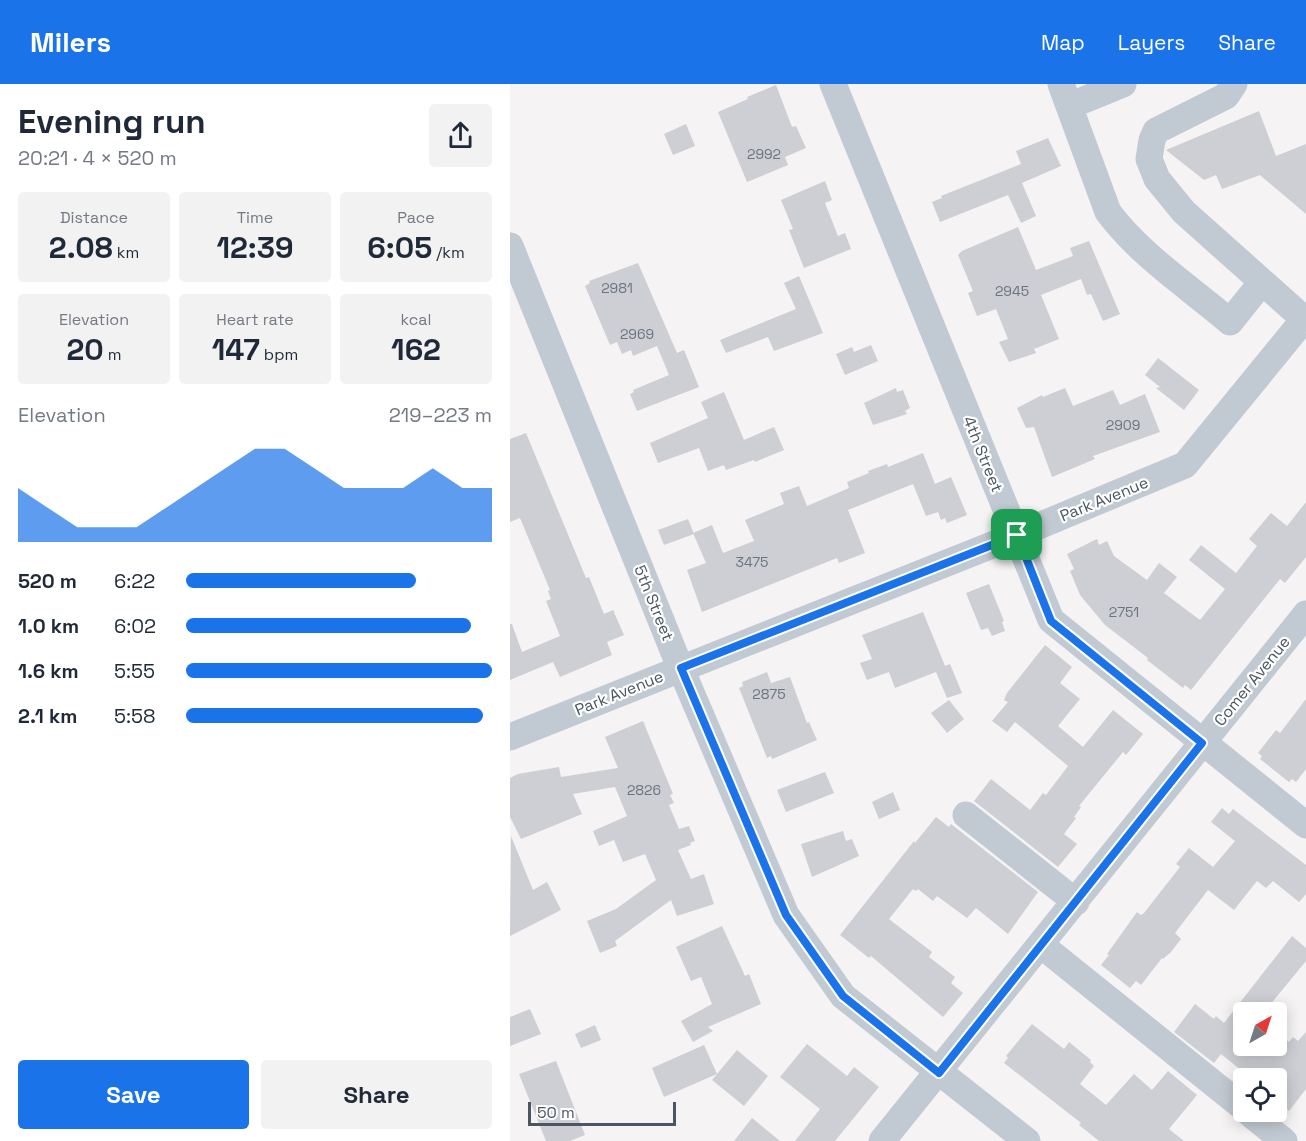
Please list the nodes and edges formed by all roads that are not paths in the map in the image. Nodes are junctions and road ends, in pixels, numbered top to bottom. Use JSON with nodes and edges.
{"nodes":[{"id":1,"x":833,"y":84,"type":"edge"},
{"id":2,"x":1123,"y":84,"type":"edge"},
{"id":3,"x":1234,"y":84,"type":"edge"},
{"id":4,"x":1065,"y":95,"type":"edge"},
{"id":5,"x":510,"y":246,"type":"edge"},
{"id":6,"x":1262,"y":282,"type":"junction"},
{"id":7,"x":1305,"y":318,"type":"edge"},
{"id":8,"x":1017,"y":535,"type":"junction"},
{"id":9,"x":1306,"y":614,"type":"edge"},
{"id":10,"x":681,"y":668,"type":"junction"},
{"id":11,"x":510,"y":737,"type":"edge"},
{"id":12,"x":1202,"y":743,"type":"junction"},
{"id":13,"x":966,"y":815,"type":"dead end"},
{"id":14,"x":1306,"y":825,"type":"edge"},
{"id":15,"x":1076,"y":902,"type":"junction"},
{"id":16,"x":1041,"y":945,"type":"junction"},
{"id":17,"x":939,"y":1073,"type":"junction"},
{"id":18,"x":1233,"y":1099,"type":"edge"},
{"id":19,"x":1260,"y":1122,"type":"edge"},
{"id":20,"x":882,"y":1141,"type":"edge"},
{"id":21,"x":1027,"y":1141,"type":"edge"},
{"id":22,"x":1284,"y":1141,"type":"edge"}],
"edges":[{"from":1,"to":8,"type":"street","name":"4th Street"},
{"from":2,"to":4,"type":"street"},
{"from":3,"to":6,"type":"street"},
{"from":4,"to":6,"type":"street"},
{"from":5,"to":10,"type":"street","name":"5th Street"},
{"from":6,"to":7,"type":"street"},
{"from":7,"to":8,"type":"street","name":"Park Avenue"},
{"from":8,"to":10,"type":"street","name":"Park Avenue"},
{"from":8,"to":12,"type":"street","name":"4th Street"},
{"from":9,"to":12,"type":"street","name":"Comer Avenue"},
{"from":10,"to":11,"type":"street","name":"Park Avenue"},
{"from":10,"to":17,"type":"street","name":"5th Street"},
{"from":12,"to":14,"type":"street","name":"4th Street"},
{"from":12,"to":15,"type":"street","name":"Comer Avenue"},
{"from":13,"to":15,"type":"street"},
{"from":15,"to":16,"type":"street","name":"Comer Avenue"},
{"from":16,"to":17,"type":"street","name":"Comer Avenue"},
{"from":16,"to":18,"type":"street"},
{"from":17,"to":20,"type":"street","name":"Comer Avenue"},
{"from":17,"to":21,"type":"street","name":"5th Street"},
{"from":19,"to":22,"type":"street"}]}
